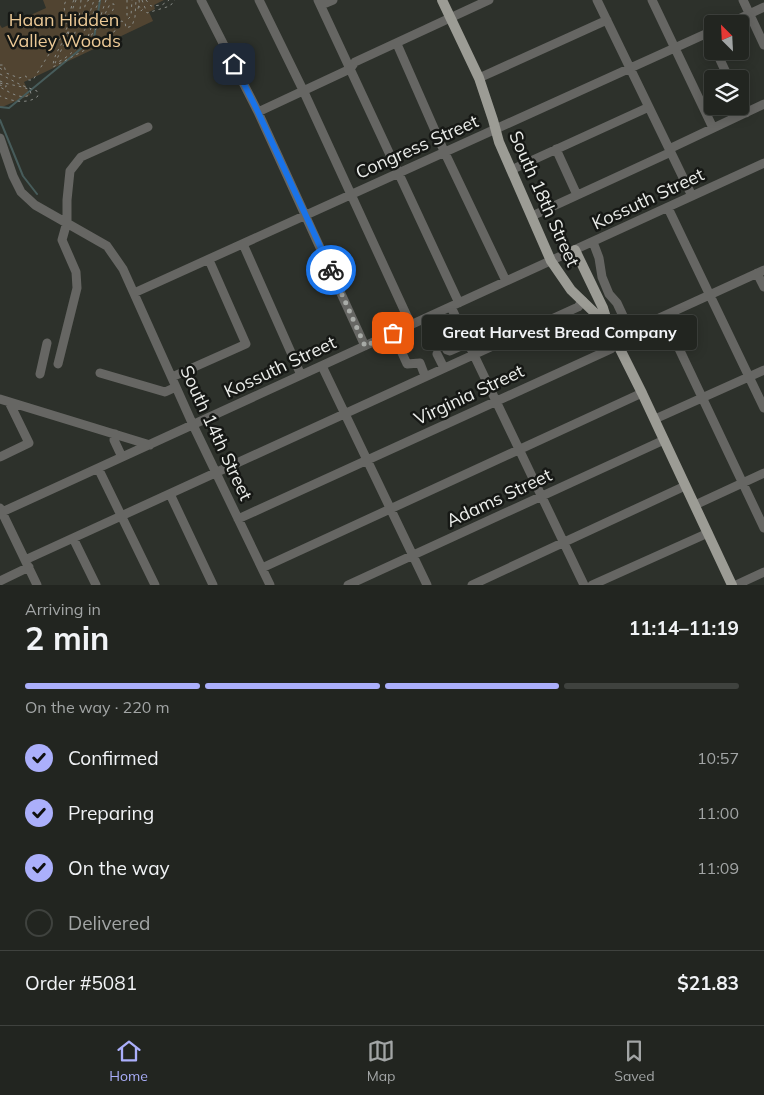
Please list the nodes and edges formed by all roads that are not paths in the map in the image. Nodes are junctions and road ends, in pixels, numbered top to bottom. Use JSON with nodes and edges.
{"nodes":[{"id":1,"x":201,"y":0,"type":"edge"},
{"id":2,"x":259,"y":0,"type":"edge"},
{"id":3,"x":333,"y":0,"type":"edge"},
{"id":4,"x":442,"y":0,"type":"edge"},
{"id":5,"x":489,"y":0,"type":"edge"},
{"id":6,"x":597,"y":0,"type":"edge"},
{"id":7,"x":743,"y":0,"type":"edge"},
{"id":8,"x":656,"y":1,"type":"edge"},
{"id":9,"x":320,"y":3,"type":"edge"},
{"id":10,"x":764,"y":7,"type":"edge"},
{"id":11,"x":749,"y":14,"type":"junction"},
{"id":12,"x":450,"y":18,"type":"junction"},
{"id":13,"x":607,"y":20,"type":"junction"},
{"id":14,"x":704,"y":35,"type":"edge"},
{"id":15,"x":397,"y":44,"type":"junction"},
{"id":16,"x":764,"y":45,"type":"edge"},
{"id":17,"x":675,"y":48,"type":"junction"},
{"id":18,"x":631,"y":68,"type":"junction"},
{"id":19,"x":350,"y":69,"type":"junction"},
{"id":20,"x":479,"y":78,"type":"junction"},
{"id":21,"x":303,"y":90,"type":"junction"},
{"id":22,"x":764,"y":104,"type":"edge"},
{"id":23,"x":649,"y":107,"type":"junction"},
{"id":24,"x":258,"y":112,"type":"junction"},
{"id":25,"x":749,"y":112,"type":"edge"},
{"id":26,"x":742,"y":115,"type":"edge"},
{"id":27,"x":148,"y":127,"type":"dead end"},
{"id":28,"x":713,"y":128,"type":"junction"},
{"id":29,"x":496,"y":130,"type":"junction"},
{"id":30,"x":0,"y":138,"type":"edge"},
{"id":31,"x":556,"y":149,"type":"junction"},
{"id":32,"x":670,"y":150,"type":"junction"},
{"id":33,"x":444,"y":152,"type":"junction"},
{"id":34,"x":764,"y":164,"type":"edge"},
{"id":35,"x":511,"y":170,"type":"junction"},
{"id":36,"x":399,"y":173,"type":"junction"},
{"id":37,"x":351,"y":195,"type":"junction"},
{"id":38,"x":577,"y":195,"type":"junction"},
{"id":39,"x":692,"y":196,"type":"junction"},
{"id":40,"x":668,"y":208,"type":"junction"},
{"id":41,"x":305,"y":216,"type":"junction"},
{"id":42,"x":532,"y":216,"type":"junction"},
{"id":43,"x":67,"y":222,"type":"junction"},
{"id":44,"x":593,"y":242,"type":"junction"},
{"id":45,"x":243,"y":244,"type":"junction"},
{"id":46,"x":575,"y":250,"type":"junction"},
{"id":47,"x":209,"y":260,"type":"junction"},
{"id":48,"x":551,"y":261,"type":"junction"},
{"id":49,"x":601,"y":271,"type":"junction"},
{"id":50,"x":761,"y":272,"type":"edge"},
{"id":51,"x":588,"y":277,"type":"junction"},
{"id":52,"x":506,"y":281,"type":"junction"},
{"id":53,"x":764,"y":287,"type":"edge"},
{"id":54,"x":134,"y":293,"type":"junction"},
{"id":55,"x":710,"y":294,"type":"junction"},
{"id":56,"x":583,"y":302,"type":"junction"},
{"id":57,"x":455,"y":305,"type":"junction"},
{"id":58,"x":430,"y":316,"type":"junction"},
{"id":59,"x":664,"y":317,"type":"junction"},
{"id":60,"x":411,"y":325,"type":"junction"},
{"id":61,"x":610,"y":330,"type":"junction"},
{"id":62,"x":630,"y":331,"type":"junction"},
{"id":63,"x":393,"y":333,"type":"junction"},
{"id":64,"x":47,"y":343,"type":"dead end"},
{"id":65,"x":468,"y":343,"type":"junction"},
{"id":66,"x":617,"y":343,"type":"junction"},
{"id":67,"x":365,"y":346,"type":"junction"},
{"id":68,"x":437,"y":354,"type":"dead end"},
{"id":69,"x":473,"y":354,"type":"junction"},
{"id":70,"x":58,"y":364,"type":"dead end"},
{"id":71,"x":322,"y":366,"type":"junction"},
{"id":72,"x":444,"y":368,"type":"junction"},
{"id":73,"x":764,"y":370,"type":"edge"},
{"id":74,"x":100,"y":373,"type":"dead end"},
{"id":75,"x":40,"y":374,"type":"dead end"},
{"id":76,"x":301,"y":375,"type":"junction"},
{"id":77,"x":426,"y":376,"type":"junction"},
{"id":78,"x":172,"y":377,"type":"junction"},
{"id":79,"x":749,"y":377,"type":"junction"},
{"id":80,"x":176,"y":387,"type":"junction"},
{"id":81,"x":642,"y":393,"type":"junction"},
{"id":82,"x":701,"y":399,"type":"junction"},
{"id":83,"x":4,"y":400,"type":"edge"},
{"id":84,"x":495,"y":401,"type":"junction"},
{"id":85,"x":764,"y":408,"type":"edge"},
{"id":86,"x":345,"y":413,"type":"junction"},
{"id":87,"x":654,"y":419,"type":"junction"},
{"id":88,"x":193,"y":425,"type":"junction"},
{"id":89,"x":115,"y":434,"type":"junction"},
{"id":90,"x":664,"y":440,"type":"junction"},
{"id":91,"x":150,"y":445,"type":"junction"},
{"id":92,"x":519,"y":450,"type":"junction"},
{"id":93,"x":0,"y":457,"type":"edge"},
{"id":94,"x":122,"y":457,"type":"junction"},
{"id":95,"x":368,"y":460,"type":"junction"},
{"id":96,"x":98,"y":468,"type":"junction"},
{"id":97,"x":216,"y":472,"type":"junction"},
{"id":98,"x":764,"y":474,"type":"edge"},
{"id":99,"x":742,"y":484,"type":"junction"},
{"id":100,"x":686,"y":486,"type":"junction"},
{"id":101,"x":170,"y":494,"type":"junction"},
{"id":102,"x":541,"y":496,"type":"junction"},
{"id":103,"x":695,"y":505,"type":"junction"},
{"id":104,"x":391,"y":509,"type":"junction"},
{"id":105,"x":1,"y":511,"type":"edge"},
{"id":106,"x":122,"y":516,"type":"junction"},
{"id":107,"x":238,"y":519,"type":"junction"},
{"id":108,"x":764,"y":528,"type":"edge"},
{"id":109,"x":708,"y":533,"type":"junction"},
{"id":110,"x":74,"y":538,"type":"junction"},
{"id":111,"x":564,"y":544,"type":"junction"},
{"id":112,"x":413,"y":555,"type":"junction"},
{"id":113,"x":27,"y":564,"type":"junction"},
{"id":114,"x":262,"y":568,"type":"junction"},
{"id":115,"x":764,"y":572,"type":"edge"},
{"id":116,"x":0,"y":581,"type":"edge"},
{"id":117,"x":730,"y":584,"type":"edge"},
{"id":118,"x":37,"y":585,"type":"edge"},
{"id":119,"x":96,"y":585,"type":"edge"},
{"id":120,"x":156,"y":585,"type":"edge"},
{"id":121,"x":213,"y":585,"type":"edge"},
{"id":122,"x":270,"y":585,"type":"edge"},
{"id":123,"x":348,"y":585,"type":"edge"},
{"id":124,"x":428,"y":585,"type":"edge"},
{"id":125,"x":472,"y":585,"type":"edge"},
{"id":126,"x":584,"y":585,"type":"edge"},
{"id":127,"x":592,"y":585,"type":"edge"}],
"edges":[{"from":1,"to":24,"type":"street"},
{"from":2,"to":21,"type":"street"},
{"from":3,"to":9,"type":"street"},
{"from":4,"to":12,"type":"main road","name":"South 18th Street"},
{"from":5,"to":12,"type":"street"},
{"from":6,"to":13,"type":"street"},
{"from":7,"to":11,"type":"street"},
{"from":8,"to":17,"type":"street"},
{"from":9,"to":19,"type":"street"},
{"from":10,"to":11,"type":"street"},
{"from":11,"to":16,"type":"street"},
{"from":12,"to":15,"type":"street"},
{"from":12,"to":20,"type":"main road","name":"South 18th Street"},
{"from":13,"to":18,"type":"street"},
{"from":13,"to":20,"type":"street"},
{"from":14,"to":17,"type":"street","name":"Congress Street"},
{"from":15,"to":19,"type":"street"},
{"from":15,"to":33,"type":"street"},
{"from":17,"to":18,"type":"street","name":"Congress Street"},
{"from":17,"to":28,"type":"street"},
{"from":18,"to":23,"type":"street"},
{"from":18,"to":29,"type":"street","name":"Congress Street"},
{"from":19,"to":21,"type":"street"},
{"from":19,"to":36,"type":"street"},
{"from":20,"to":29,"type":"main road","name":"South 18th Street"},
{"from":21,"to":24,"type":"street"},
{"from":21,"to":37,"type":"street"},
{"from":22,"to":25,"type":"street"},
{"from":23,"to":31,"type":"street"},
{"from":23,"to":32,"type":"street"},
{"from":24,"to":41,"type":"street"},
{"from":26,"to":28,"type":"street"},
{"from":27,"to":43,"type":"street"},
{"from":28,"to":32,"type":"street"},
{"from":29,"to":33,"type":"street","name":"Congress Street"},
{"from":29,"to":35,"type":"main road","name":"South 18th Street"},
{"from":30,"to":43,"type":"street","name":"South 14th Street"},
{"from":31,"to":35,"type":"street"},
{"from":31,"to":38,"type":"street"},
{"from":32,"to":38,"type":"street"},
{"from":32,"to":39,"type":"street"},
{"from":33,"to":36,"type":"street","name":"Congress Street"},
{"from":33,"to":52,"type":"street"},
{"from":34,"to":39,"type":"street","name":"Kossuth Street"},
{"from":35,"to":42,"type":"main road","name":"South 18th Street"},
{"from":36,"to":37,"type":"street","name":"Congress Street"},
{"from":36,"to":57,"type":"street"},
{"from":37,"to":41,"type":"street","name":"Congress Street"},
{"from":37,"to":60,"type":"street"},
{"from":38,"to":42,"type":"street"},
{"from":39,"to":40,"type":"street","name":"Kossuth Street"},
{"from":40,"to":44,"type":"street","name":"Kossuth Street"},
{"from":40,"to":55,"type":"street"},
{"from":41,"to":45,"type":"street","name":"Congress Street"},
{"from":41,"to":67,"type":"street"},
{"from":42,"to":48,"type":"main road","name":"South 18th Street"},
{"from":43,"to":54,"type":"street","name":"South 14th Street"},
{"from":43,"to":70,"type":"street"},
{"from":44,"to":46,"type":"street","name":"Kossuth Street"},
{"from":44,"to":49,"type":"street"},
{"from":45,"to":47,"type":"street","name":"Congress Street"},
{"from":45,"to":76,"type":"street"},
{"from":46,"to":48,"type":"street","name":"Kossuth Street"},
{"from":46,"to":51,"type":"main road"},
{"from":47,"to":54,"type":"street","name":"Congress Street"},
{"from":47,"to":78,"type":"street"},
{"from":48,"to":52,"type":"street","name":"Kossuth Street"},
{"from":48,"to":56,"type":"main road","name":"South 18th Street"},
{"from":49,"to":51,"type":"street"},
{"from":49,"to":62,"type":"street"},
{"from":50,"to":53,"type":"street"},
{"from":50,"to":55,"type":"street","name":"Virginia Street"},
{"from":51,"to":61,"type":"main road"},
{"from":52,"to":57,"type":"street","name":"Kossuth Street"},
{"from":54,"to":78,"type":"street","name":"South 14th Street"},
{"from":55,"to":59,"type":"street","name":"Virginia Street"},
{"from":55,"to":79,"type":"street"},
{"from":56,"to":61,"type":"main road","name":"South 18th Street"},
{"from":56,"to":69,"type":"street"},
{"from":57,"to":58,"type":"street","name":"Kossuth Street"},
{"from":57,"to":65,"type":"street"},
{"from":58,"to":60,"type":"street","name":"Kossuth Street"},
{"from":58,"to":65,"type":"street"},
{"from":59,"to":62,"type":"street","name":"Virginia Street"},
{"from":59,"to":82,"type":"street"},
{"from":60,"to":63,"type":"street","name":"Kossuth Street"},
{"from":61,"to":66,"type":"main road","name":"South 18th Street"},
{"from":62,"to":66,"type":"street","name":"Virginia Street"},
{"from":63,"to":67,"type":"street","name":"Kossuth Street"},
{"from":63,"to":77,"type":"street"},
{"from":64,"to":75,"type":"street"},
{"from":65,"to":69,"type":"street"},
{"from":66,"to":81,"type":"main road","name":"South 18th Street"},
{"from":66,"to":84,"type":"street","name":"Virginia Street"},
{"from":67,"to":71,"type":"street","name":"Kossuth Street"},
{"from":68,"to":72,"type":"street"},
{"from":69,"to":72,"type":"street"},
{"from":69,"to":84,"type":"street"},
{"from":71,"to":76,"type":"street","name":"Kossuth Street"},
{"from":71,"to":86,"type":"street"},
{"from":72,"to":77,"type":"street"},
{"from":73,"to":79,"type":"street"},
{"from":74,"to":80,"type":"street"},
{"from":76,"to":88,"type":"street","name":"Kossuth Street"},
{"from":77,"to":86,"type":"street"},
{"from":78,"to":80,"type":"street","name":"South 14th Street"},
{"from":79,"to":82,"type":"street"},
{"from":79,"to":85,"type":"street"},
{"from":80,"to":88,"type":"street","name":"South 14th Street"},
{"from":81,"to":87,"type":"main road","name":"South 18th Street"},
{"from":81,"to":92,"type":"street"},
{"from":82,"to":87,"type":"street"},
{"from":82,"to":99,"type":"street"},
{"from":83,"to":89,"type":"street"},
{"from":83,"to":93,"type":"street"},
{"from":84,"to":92,"type":"street"},
{"from":84,"to":95,"type":"street","name":"Virginia Street"},
{"from":86,"to":95,"type":"street"},
{"from":86,"to":97,"type":"street"},
{"from":87,"to":90,"type":"main road","name":"South 18th Street"},
{"from":88,"to":91,"type":"street","name":"Kossuth Street"},
{"from":88,"to":97,"type":"street","name":"South 14th Street"},
{"from":89,"to":91,"type":"street"},
{"from":89,"to":94,"type":"street"},
{"from":90,"to":100,"type":"main road","name":"South 18th Street"},
{"from":90,"to":102,"type":"street","name":"Adams Street"},
{"from":91,"to":94,"type":"street","name":"Kossuth Street"},
{"from":92,"to":102,"type":"street"},
{"from":92,"to":104,"type":"street"},
{"from":94,"to":96,"type":"street","name":"Kossuth Street"},
{"from":95,"to":104,"type":"street"},
{"from":95,"to":107,"type":"street","name":"Virginia Street"},
{"from":96,"to":105,"type":"street","name":"Kossuth Street"},
{"from":96,"to":106,"type":"street"},
{"from":97,"to":101,"type":"street"},
{"from":97,"to":107,"type":"street","name":"South 14th Street"},
{"from":98,"to":99,"type":"street"},
{"from":99,"to":103,"type":"street"},
{"from":99,"to":108,"type":"street"},
{"from":100,"to":103,"type":"main road","name":"South 18th Street"},
{"from":100,"to":111,"type":"street"},
{"from":101,"to":106,"type":"street"},
{"from":101,"to":121,"type":"street"},
{"from":102,"to":111,"type":"street"},
{"from":102,"to":112,"type":"street","name":"Adams Street"},
{"from":103,"to":109,"type":"main road","name":"South 18th Street"},
{"from":104,"to":112,"type":"street"},
{"from":104,"to":114,"type":"street"},
{"from":105,"to":113,"type":"street"},
{"from":106,"to":110,"type":"street"},
{"from":106,"to":120,"type":"street"},
{"from":107,"to":114,"type":"street","name":"South 14th Street"},
{"from":109,"to":117,"type":"main road","name":"South 18th Street"},
{"from":109,"to":127,"type":"street"},
{"from":110,"to":113,"type":"street"},
{"from":110,"to":119,"type":"street"},
{"from":111,"to":125,"type":"street"},
{"from":111,"to":126,"type":"street"},
{"from":112,"to":123,"type":"street","name":"Adams Street"},
{"from":112,"to":124,"type":"street"},
{"from":113,"to":116,"type":"street"},
{"from":113,"to":118,"type":"street"},
{"from":114,"to":122,"type":"street","name":"South 14th Street"},
{"from":115,"to":117,"type":"street"}]}
